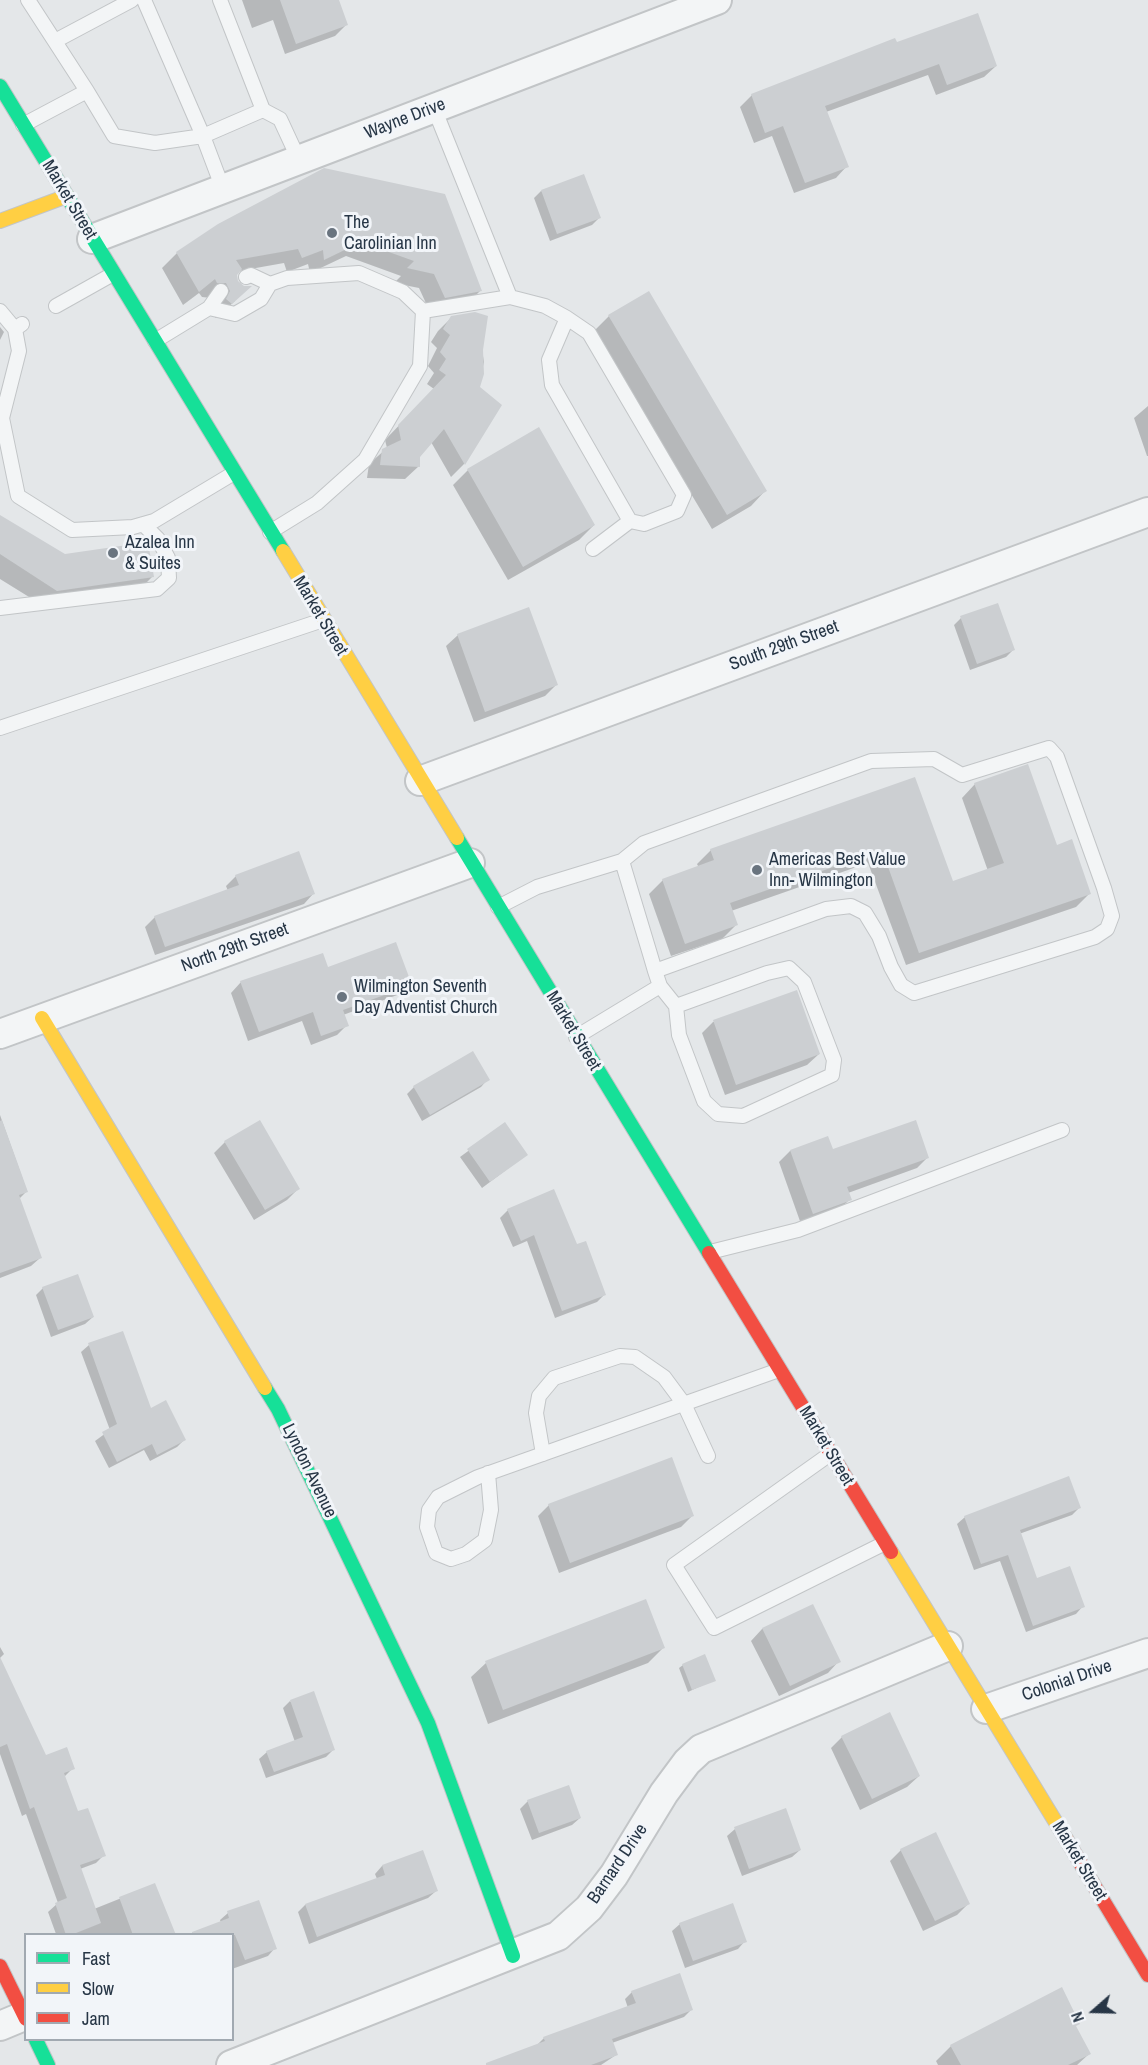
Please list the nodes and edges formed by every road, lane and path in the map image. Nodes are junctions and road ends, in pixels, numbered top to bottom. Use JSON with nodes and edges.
{"nodes":[{"id":1,"x":28,"y":0,"type":"edge"},
{"id":2,"x":132,"y":0,"type":"edge"},
{"id":3,"x":144,"y":0,"type":"edge"},
{"id":4,"x":220,"y":0,"type":"edge"},
{"id":5,"x":717,"y":0,"type":"edge"},
{"id":6,"x":55,"y":41,"type":"junction"},
{"id":7,"x":0,"y":86,"type":"edge"},
{"id":8,"x":87,"y":91,"type":"junction"},
{"id":9,"x":434,"y":108,"type":"junction"},
{"id":10,"x":263,"y":110,"type":"junction"},
{"id":11,"x":24,"y":125,"type":"junction"},
{"id":12,"x":203,"y":136,"type":"junction"},
{"id":13,"x":299,"y":160,"type":"junction"},
{"id":14,"x":223,"y":189,"type":"junction"},
{"id":15,"x":67,"y":196,"type":"junction"},
{"id":16,"x":0,"y":221,"type":"edge"},
{"id":17,"x":92,"y":238,"type":"junction"},
{"id":18,"x":113,"y":274,"type":"junction"},
{"id":19,"x":246,"y":276,"type":"dead end"},
{"id":20,"x":270,"y":284,"type":"junction"},
{"id":21,"x":221,"y":291,"type":"dead end"},
{"id":22,"x":510,"y":297,"type":"junction"},
{"id":23,"x":56,"y":306,"type":"dead end"},
{"id":24,"x":209,"y":308,"type":"junction"},
{"id":25,"x":0,"y":311,"type":"edge"},
{"id":26,"x":423,"y":311,"type":"junction"},
{"id":27,"x":567,"y":318,"type":"junction"},
{"id":28,"x":154,"y":341,"type":"junction"},
{"id":29,"x":234,"y":473,"type":"junction"},
{"id":30,"x":1148,"y":512,"type":"edge"},
{"id":31,"x":630,"y":521,"type":"junction"},
{"id":32,"x":143,"y":524,"type":"junction"},
{"id":33,"x":270,"y":532,"type":"junction"},
{"id":34,"x":593,"y":549,"type":"dead end"},
{"id":35,"x":0,"y":608,"type":"edge"},
{"id":36,"x":323,"y":620,"type":"junction"},
{"id":37,"x":0,"y":728,"type":"edge"},
{"id":38,"x":420,"y":781,"type":"junction"},
{"id":39,"x":622,"y":861,"type":"junction"},
{"id":40,"x":470,"y":863,"type":"junction"},
{"id":41,"x":498,"y":908,"type":"junction"},
{"id":42,"x":655,"y":971,"type":"junction"},
{"id":43,"x":660,"y":986,"type":"junction"},
{"id":44,"x":676,"y":1006,"type":"junction"},
{"id":45,"x":42,"y":1018,"type":"junction"},
{"id":46,"x":0,"y":1034,"type":"edge"},
{"id":47,"x":576,"y":1037,"type":"junction"},
{"id":48,"x":1062,"y":1130,"type":"dead end"},
{"id":49,"x":708,"y":1252,"type":"junction"},
{"id":50,"x":779,"y":1370,"type":"junction"},
{"id":51,"x":684,"y":1404,"type":"junction"},
{"id":52,"x":543,"y":1454,"type":"junction"},
{"id":53,"x":830,"y":1454,"type":"junction"},
{"id":54,"x":708,"y":1456,"type":"dead end"},
{"id":55,"x":488,"y":1473,"type":"junction"},
{"id":56,"x":885,"y":1543,"type":"junction"},
{"id":57,"x":948,"y":1646,"type":"junction"},
{"id":58,"x":1148,"y":1653,"type":"edge"},
{"id":59,"x":986,"y":1709,"type":"junction"},
{"id":60,"x":513,"y":1956,"type":"junction"},
{"id":61,"x":0,"y":1966,"type":"edge"},
{"id":62,"x":1148,"y":1975,"type":"edge"},
{"id":63,"x":21,"y":2025,"type":"edge"},
{"id":64,"x":32,"y":2041,"type":"edge"},
{"id":65,"x":48,"y":2065,"type":"edge"},
{"id":66,"x":231,"y":2065,"type":"edge"}],
"edges":[{"from":1,"to":6,"type":"lane"},
{"from":2,"to":6,"type":"lane"},
{"from":3,"to":12,"type":"lane"},
{"from":4,"to":10,"type":"lane"},
{"from":5,"to":9,"type":"street","name":"Wayne Drive"},
{"from":6,"to":8,"type":"lane"},
{"from":7,"to":11,"type":"main road","name":"Market Street"},
{"from":8,"to":11,"type":"lane"},
{"from":8,"to":12,"type":"lane"},
{"from":9,"to":13,"type":"street","name":"Wayne Drive"},
{"from":9,"to":22,"type":"lane"},
{"from":10,"to":12,"type":"lane"},
{"from":10,"to":13,"type":"lane"},
{"from":11,"to":15,"type":"main road","name":"Market Street"},
{"from":12,"to":14,"type":"lane"},
{"from":13,"to":14,"type":"street","name":"Wayne Drive"},
{"from":14,"to":17,"type":"street","name":"Wayne Drive"},
{"from":15,"to":16,"type":"main road"},
{"from":15,"to":17,"type":"main road","name":"Market Street"},
{"from":17,"to":18,"type":"main road","name":"Market Street"},
{"from":18,"to":23,"type":"lane"},
{"from":18,"to":28,"type":"main road","name":"Market Street"},
{"from":19,"to":20,"type":"lane"},
{"from":20,"to":24,"type":"lane"},
{"from":20,"to":26,"type":"lane"},
{"from":21,"to":24,"type":"lane"},
{"from":22,"to":26,"type":"lane"},
{"from":22,"to":27,"type":"lane"},
{"from":24,"to":28,"type":"lane"},
{"from":25,"to":32,"type":"lane"},
{"from":26,"to":33,"type":"lane"},
{"from":27,"to":31,"type":"lane"},
{"from":27,"to":31,"type":"lane"},
{"from":28,"to":29,"type":"main road","name":"Market Street"},
{"from":29,"to":32,"type":"lane"},
{"from":29,"to":33,"type":"main road","name":"Market Street"},
{"from":30,"to":38,"type":"street","name":"South 29th Street"},
{"from":31,"to":34,"type":"lane"},
{"from":32,"to":35,"type":"lane"},
{"from":33,"to":36,"type":"main road","name":"Market Street"},
{"from":36,"to":37,"type":"lane"},
{"from":36,"to":38,"type":"main road","name":"Market Street"},
{"from":38,"to":40,"type":"main road","name":"Market Street"},
{"from":39,"to":41,"type":"lane"},
{"from":39,"to":42,"type":"lane"},
{"from":39,"to":42,"type":"lane"},
{"from":40,"to":41,"type":"main road","name":"Market Street"},
{"from":40,"to":45,"type":"street","name":"North 29th Street"},
{"from":41,"to":47,"type":"main road","name":"Market Street"},
{"from":42,"to":43,"type":"lane"},
{"from":43,"to":44,"type":"lane"},
{"from":43,"to":47,"type":"lane"},
{"from":44,"to":44,"type":"lane"},
{"from":45,"to":46,"type":"street","name":"North 29th Street"},
{"from":45,"to":60,"type":"main road","name":"Lyndon Avenue"},
{"from":47,"to":49,"type":"main road","name":"Market Street"},
{"from":48,"to":49,"type":"lane"},
{"from":49,"to":50,"type":"main road","name":"Market Street"},
{"from":50,"to":51,"type":"lane"},
{"from":50,"to":53,"type":"main road","name":"Market Street"},
{"from":51,"to":52,"type":"lane"},
{"from":51,"to":52,"type":"lane"},
{"from":51,"to":54,"type":"lane"},
{"from":52,"to":55,"type":"lane"},
{"from":53,"to":56,"type":"main road","name":"Market Street"},
{"from":53,"to":56,"type":"lane"},
{"from":55,"to":55,"type":"lane"},
{"from":56,"to":57,"type":"main road","name":"Market Street"},
{"from":57,"to":59,"type":"main road","name":"Market Street"},
{"from":57,"to":60,"type":"street","name":"Barnard Drive"},
{"from":58,"to":59,"type":"street","name":"Colonial Drive"},
{"from":59,"to":62,"type":"main road","name":"Market Street"},
{"from":60,"to":66,"type":"street","name":"Barnard Drive"},
{"from":61,"to":63,"type":"main road"},
{"from":64,"to":65,"type":"main road"}]}
